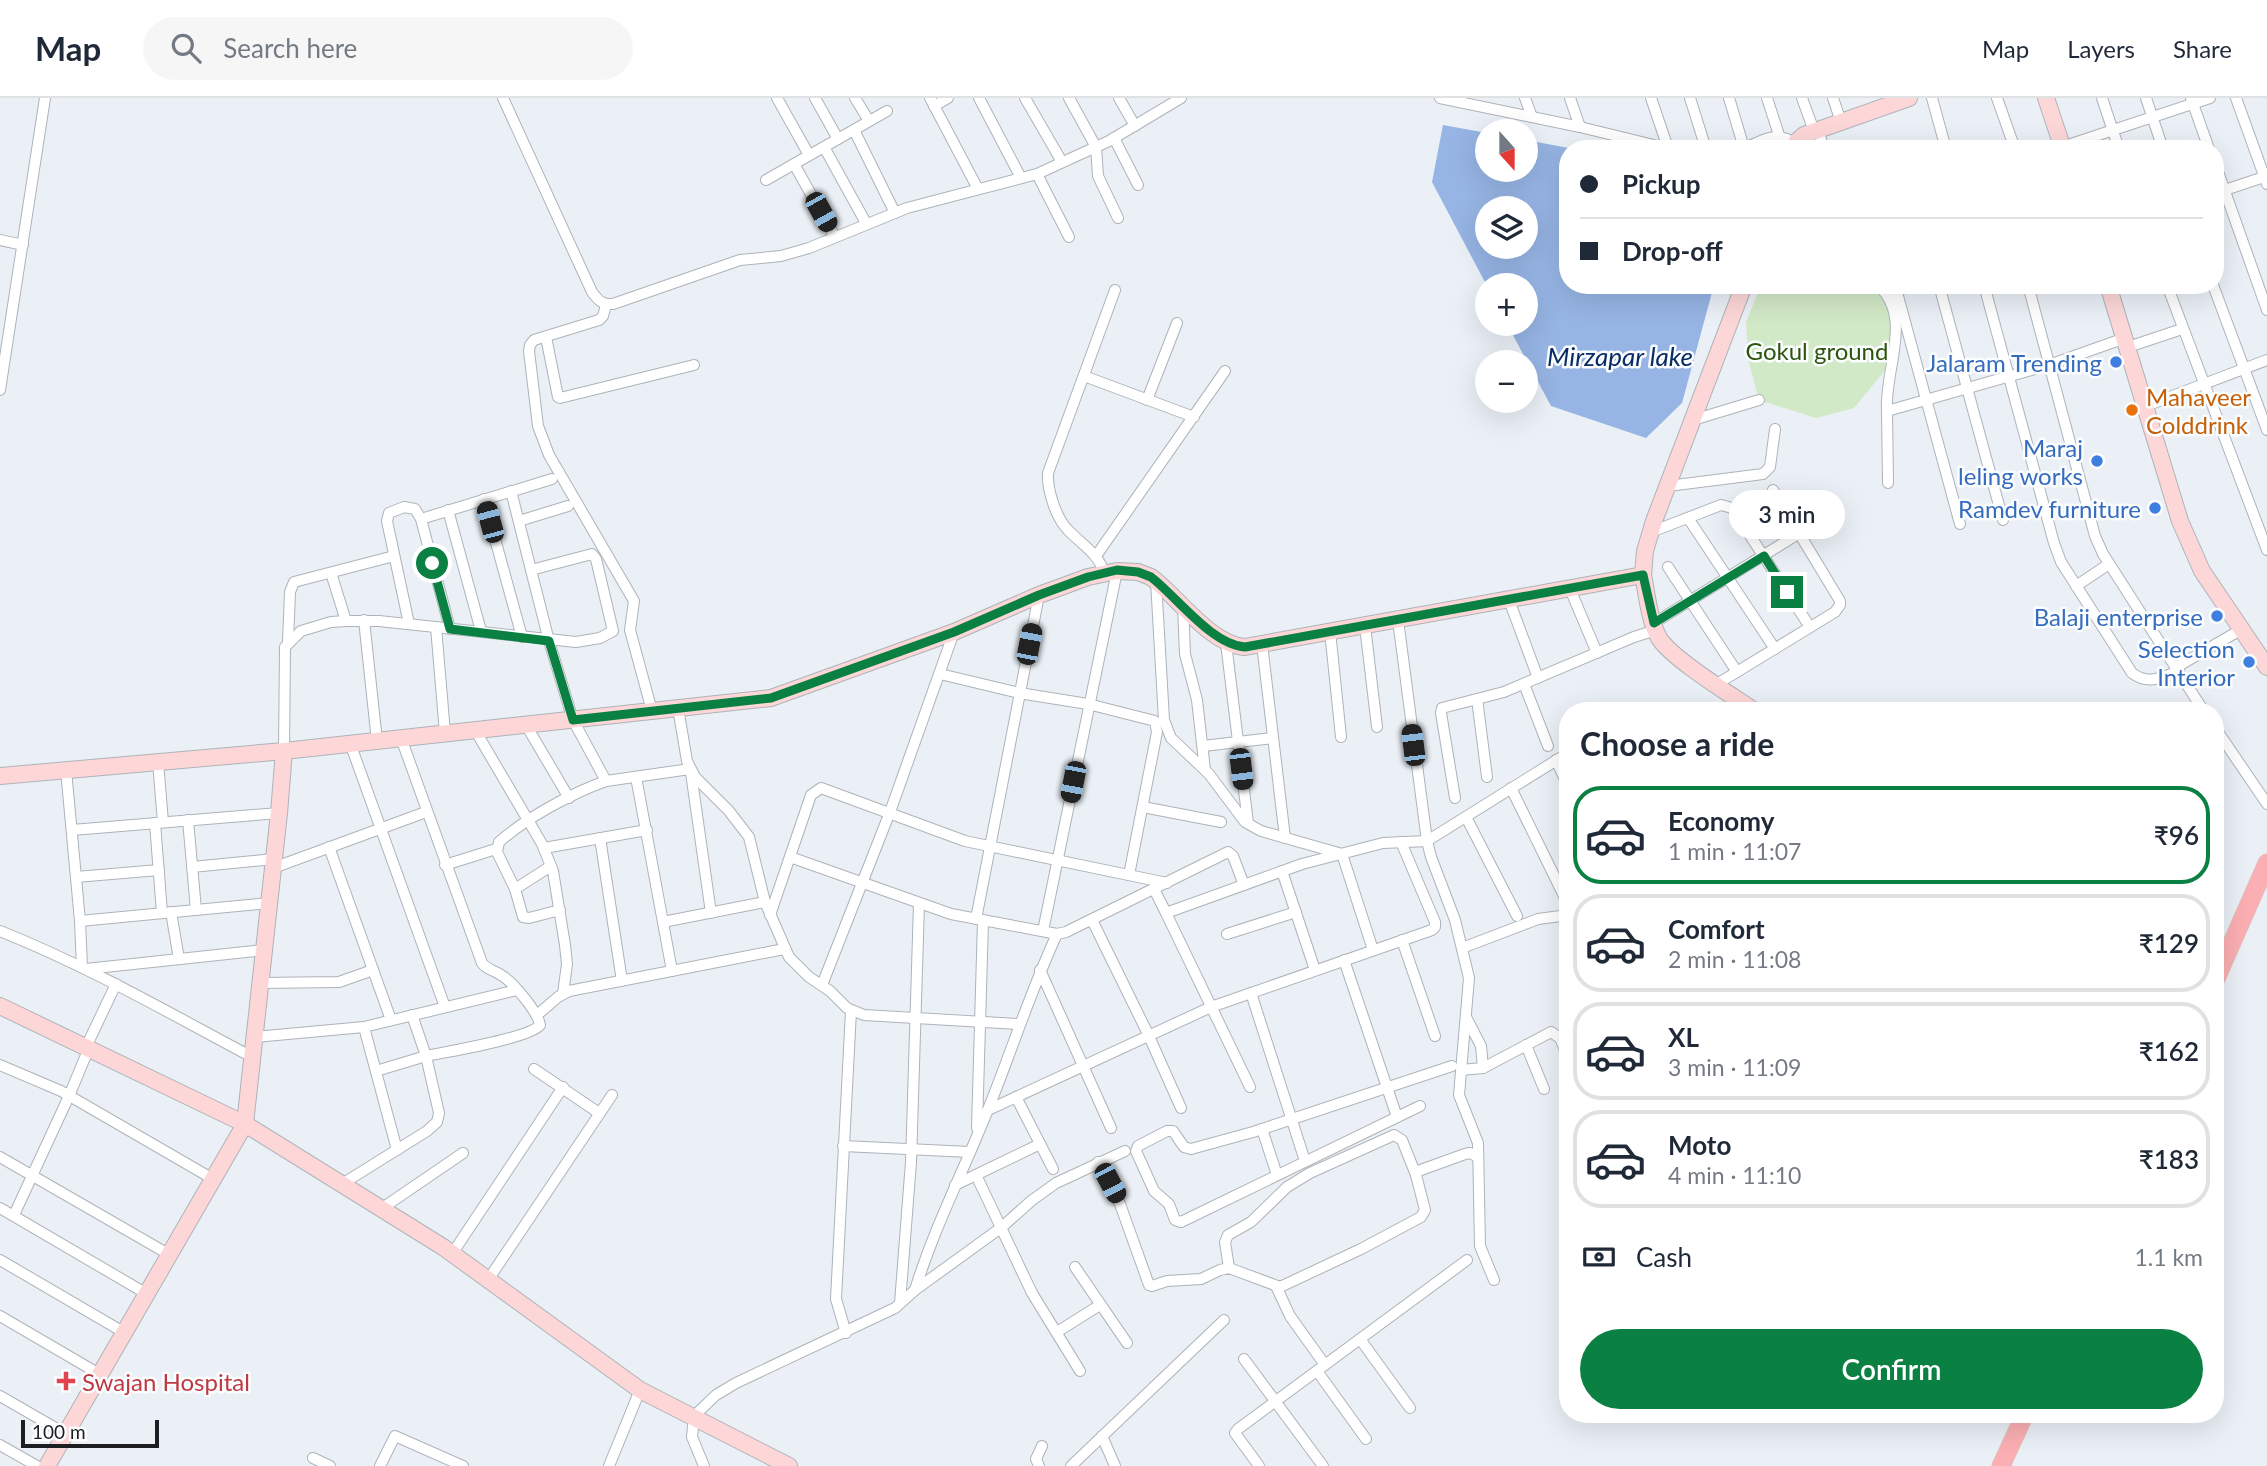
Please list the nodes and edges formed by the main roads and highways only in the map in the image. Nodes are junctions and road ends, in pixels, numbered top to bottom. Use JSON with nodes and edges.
{"nodes":[{"id":1,"x":2267,"y":863,"type":"edge"},
{"id":2,"x":2224,"y":961,"type":"edge"},
{"id":3,"x":2021,"y":1423,"type":"edge"},
{"id":4,"x":2001,"y":1466,"type":"edge"}],
"edges":[{"from":1,"to":2,"type":"main road"},
{"from":3,"to":4,"type":"main road"}]}
